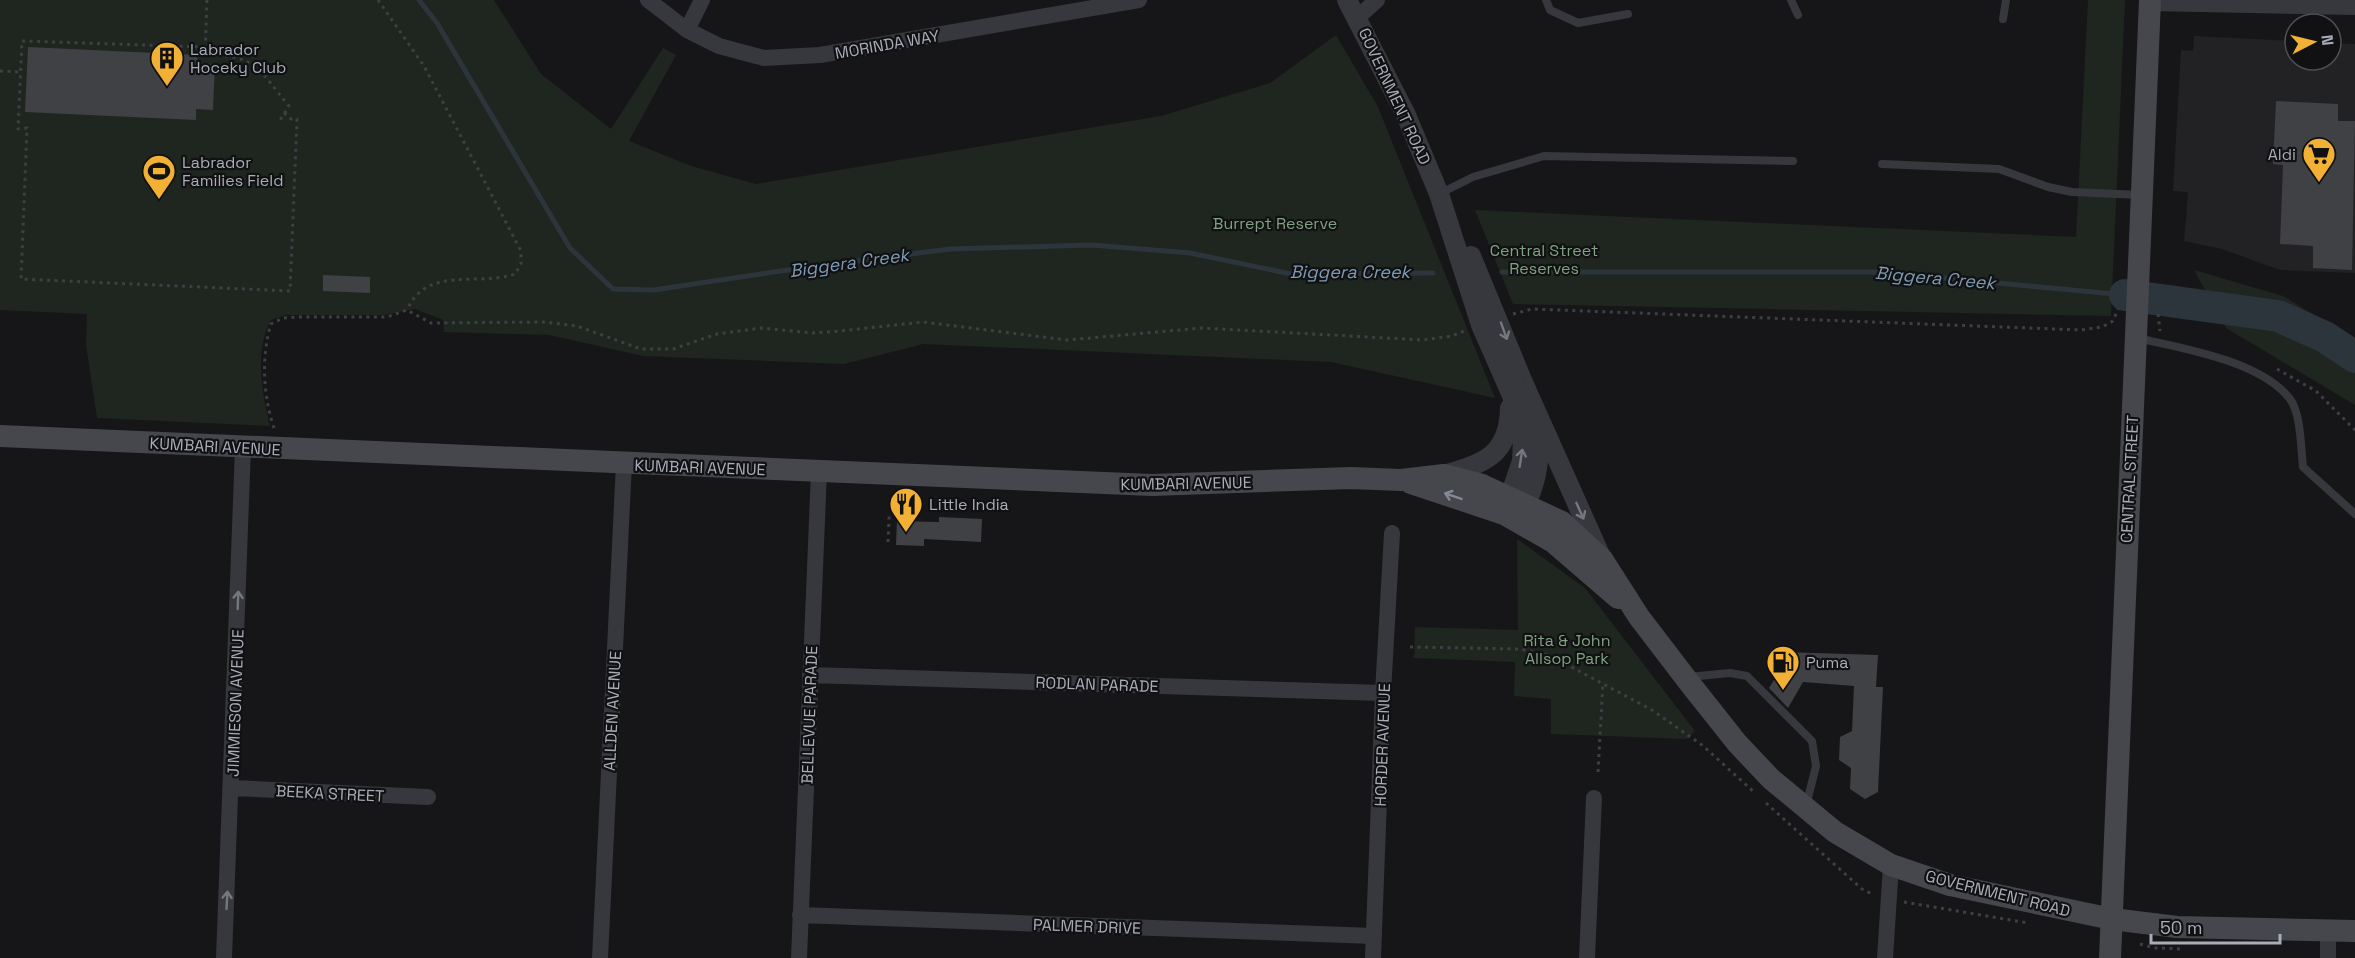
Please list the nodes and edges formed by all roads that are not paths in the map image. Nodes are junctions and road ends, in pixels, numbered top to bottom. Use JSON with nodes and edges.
{"nodes":[{"id":1,"x":648,"y":0,"type":"edge"},
{"id":2,"x":702,"y":0,"type":"edge"},
{"id":3,"x":1139,"y":0,"type":"edge"},
{"id":4,"x":1347,"y":0,"type":"edge"},
{"id":5,"x":1377,"y":0,"type":"edge"},
{"id":6,"x":1546,"y":0,"type":"edge"},
{"id":7,"x":1791,"y":0,"type":"edge"},
{"id":8,"x":2006,"y":0,"type":"edge"},
{"id":9,"x":2150,"y":2,"type":"edge"},
{"id":10,"x":2355,"y":7,"type":"edge"},
{"id":11,"x":1628,"y":14,"type":"dead end"},
{"id":12,"x":1798,"y":15,"type":"dead end"},
{"id":13,"x":1358,"y":17,"type":"junction"},
{"id":14,"x":2003,"y":19,"type":"dead end"},
{"id":15,"x":687,"y":30,"type":"junction"},
{"id":16,"x":1793,"y":161,"type":"dead end"},
{"id":17,"x":1882,"y":164,"type":"dead end"},
{"id":18,"x":1439,"y":194,"type":"junction"},
{"id":19,"x":2142,"y":195,"type":"junction"},
{"id":20,"x":2136,"y":338,"type":"junction"},
{"id":21,"x":1514,"y":382,"type":"junction"},
{"id":22,"x":0,"y":436,"type":"edge"},
{"id":23,"x":243,"y":447,"type":"junction"},
{"id":24,"x":624,"y":464,"type":"junction"},
{"id":25,"x":819,"y":471,"type":"junction"},
{"id":26,"x":1444,"y":475,"type":"junction"},
{"id":27,"x":1401,"y":480,"type":"junction"},
{"id":28,"x":1515,"y":509,"type":"junction"},
{"id":29,"x":2355,"y":514,"type":"edge"},
{"id":30,"x":1392,"y":533,"type":"dead end"},
{"id":31,"x":1602,"y":559,"type":"junction"},
{"id":32,"x":1639,"y":617,"type":"junction"},
{"id":33,"x":810,"y":675,"type":"junction"},
{"id":34,"x":1685,"y":677,"type":"junction"},
{"id":35,"x":1383,"y":693,"type":"junction"},
{"id":36,"x":232,"y":788,"type":"junction"},
{"id":37,"x":428,"y":797,"type":"dead end"},
{"id":38,"x":1594,"y":798,"type":"dead end"},
{"id":39,"x":1805,"y":809,"type":"junction"},
{"id":40,"x":1891,"y":865,"type":"junction"},
{"id":41,"x":800,"y":915,"type":"junction"},
{"id":42,"x":2112,"y":919,"type":"junction"},
{"id":43,"x":2328,"y":931,"type":"junction"},
{"id":44,"x":2355,"y":931,"type":"edge"},
{"id":45,"x":1374,"y":936,"type":"junction"},
{"id":46,"x":224,"y":958,"type":"edge"},
{"id":47,"x":600,"y":958,"type":"edge"},
{"id":48,"x":799,"y":958,"type":"edge"},
{"id":49,"x":1373,"y":958,"type":"edge"},
{"id":50,"x":1587,"y":958,"type":"edge"},
{"id":51,"x":1885,"y":958,"type":"edge"},
{"id":52,"x":2110,"y":958,"type":"edge"},
{"id":53,"x":2328,"y":958,"type":"edge"}],
"edges":[{"from":1,"to":15,"type":"street","name":"MORINDA WAY"},
{"from":2,"to":15,"type":"street"},
{"from":3,"to":15,"type":"street","name":"MORINDA WAY"},
{"from":4,"to":13,"type":"street","name":"GOVERNMENT ROAD"},
{"from":5,"to":13,"type":"street"},
{"from":6,"to":11,"type":"lane"},
{"from":7,"to":12,"type":"lane"},
{"from":8,"to":14,"type":"lane"},
{"from":9,"to":10,"type":"street"},
{"from":9,"to":19,"type":"main road","name":"CENTRAL STREET"},
{"from":13,"to":18,"type":"street","name":"GOVERNMENT ROAD"},
{"from":16,"to":18,"type":"lane"},
{"from":17,"to":19,"type":"lane"},
{"from":18,"to":21,"type":"street","name":"GOVERNMENT ROAD"},
{"from":19,"to":20,"type":"main road","name":"CENTRAL STREET"},
{"from":20,"to":29,"type":"lane"},
{"from":20,"to":42,"type":"main road","name":"CENTRAL STREET"},
{"from":21,"to":26,"type":"street","name":"GOVERNMENT ROAD"},
{"from":21,"to":28,"type":"street","name":"GOVERNMENT ROAD"},
{"from":21,"to":31,"type":"street","name":"GOVERNMENT ROAD","one_way":true},
{"from":22,"to":23,"type":"main road","name":"KUMBARI AVENUE"},
{"from":23,"to":24,"type":"main road","name":"KUMBARI AVENUE"},
{"from":36,"to":23,"type":"street","name":"JIMMIESON AVENUE","one_way":true},
{"from":24,"to":25,"type":"main road","name":"KUMBARI AVENUE"},
{"from":24,"to":47,"type":"street","name":"ALLDEN AVENUE"},
{"from":25,"to":27,"type":"main road","name":"KUMBARI AVENUE"},
{"from":25,"to":33,"type":"street","name":"BELLEVUE PARADE"},
{"from":26,"to":27,"type":"main road","name":"KUMBARI AVENUE"},
{"from":26,"to":28,"type":"main road","name":"KUMBARI AVENUE"},
{"from":28,"to":27,"type":"main road","name":"KUMBARI AVENUE","one_way":true},
{"from":28,"to":31,"type":"main road","name":"GOVERNMENT ROAD"},
{"from":28,"to":32,"type":"main road","name":"GOVERNMENT ROAD"},
{"from":30,"to":35,"type":"street","name":"HORDER AVENUE"},
{"from":31,"to":32,"type":"main road","name":"GOVERNMENT ROAD"},
{"from":32,"to":34,"type":"main road","name":"GOVERNMENT ROAD"},
{"from":33,"to":35,"type":"street","name":"RODLAN PARADE"},
{"from":33,"to":41,"type":"street","name":"BELLEVUE PARADE"},
{"from":34,"to":39,"type":"main road","name":"GOVERNMENT ROAD"},
{"from":34,"to":39,"type":"lane"},
{"from":35,"to":45,"type":"street","name":"HORDER AVENUE"},
{"from":36,"to":37,"type":"street","name":"BEEKA STREET"},
{"from":46,"to":36,"type":"street","name":"JIMMIESON AVENUE","one_way":true},
{"from":38,"to":50,"type":"street"},
{"from":39,"to":40,"type":"main road","name":"GOVERNMENT ROAD"},
{"from":40,"to":42,"type":"main road","name":"GOVERNMENT ROAD"},
{"from":40,"to":51,"type":"street"},
{"from":41,"to":45,"type":"street","name":"PALMER DRIVE"},
{"from":41,"to":48,"type":"street","name":"BELLEVUE PARADE"},
{"from":42,"to":43,"type":"main road","name":"GOVERNMENT ROAD"},
{"from":42,"to":52,"type":"main road","name":"CENTRAL STREET"},
{"from":43,"to":44,"type":"main road","name":"GOVERNMENT ROAD"},
{"from":43,"to":53,"type":"street"},
{"from":45,"to":49,"type":"street","name":"HORDER AVENUE"}]}
